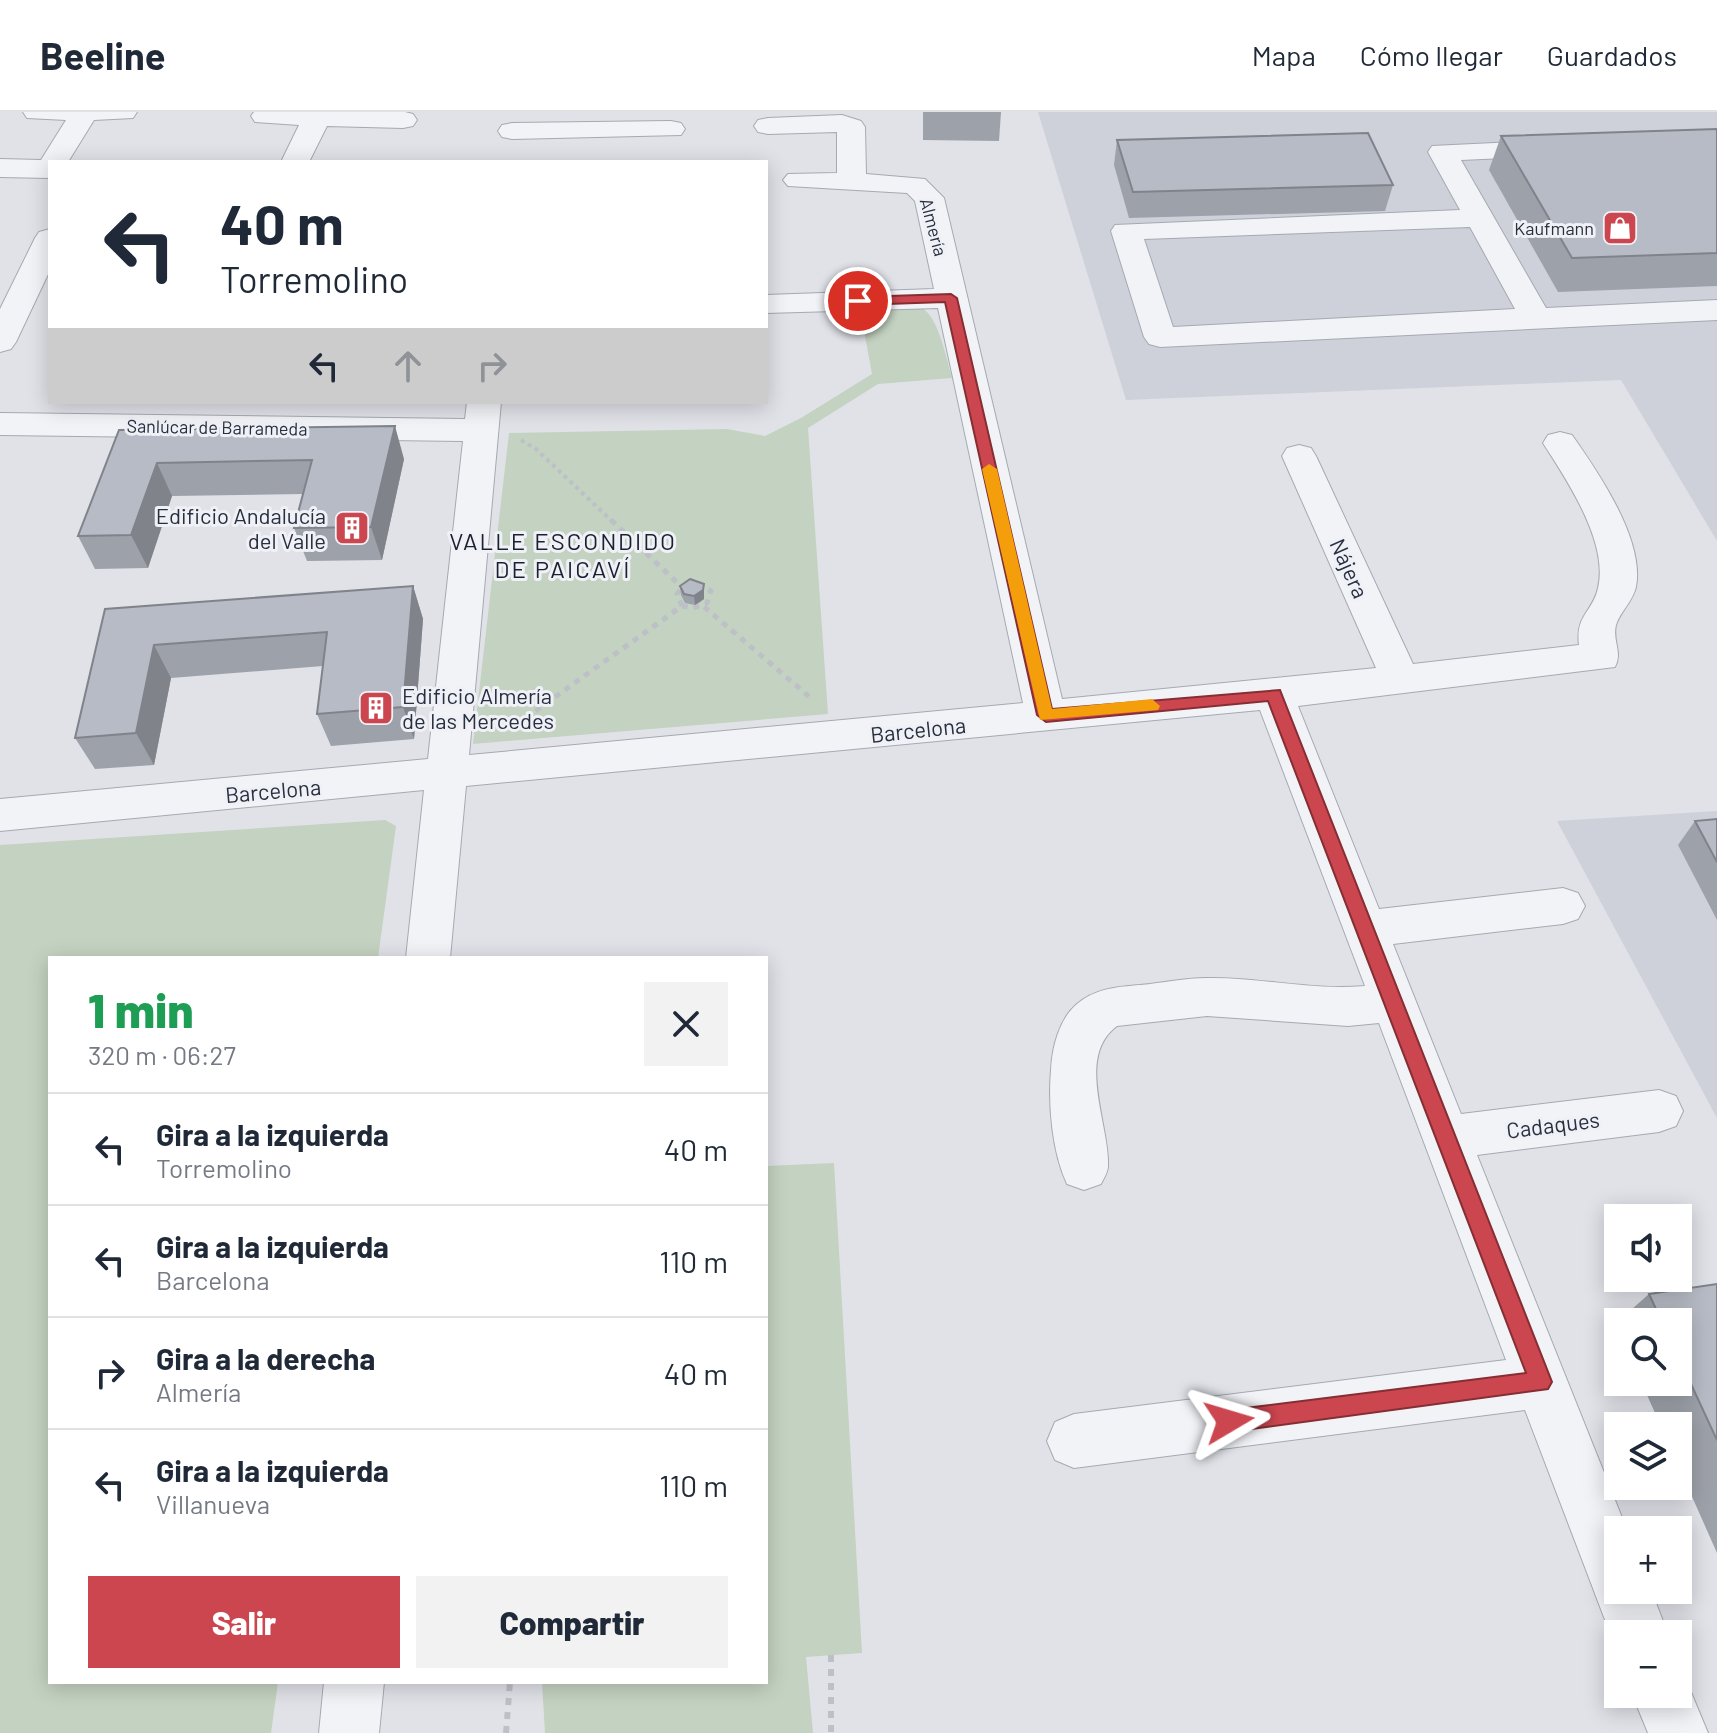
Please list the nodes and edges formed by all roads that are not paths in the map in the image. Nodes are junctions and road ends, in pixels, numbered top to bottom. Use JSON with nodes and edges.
{"nodes":[{"id":1,"x":37,"y":112,"type":"edge"},
{"id":2,"x":85,"y":112,"type":"edge"},
{"id":3,"x":123,"y":112,"type":"edge"},
{"id":4,"x":265,"y":116,"type":"dead end"},
{"id":5,"x":317,"y":118,"type":"junction"},
{"id":6,"x":403,"y":120,"type":"dead end"},
{"id":7,"x":768,"y":126,"type":"dead end"},
{"id":8,"x":671,"y":129,"type":"dead end"},
{"id":9,"x":1580,"y":148,"type":"edge"},
{"id":10,"x":55,"y":160,"type":"edge"},
{"id":11,"x":296,"y":160,"type":"edge"},
{"id":12,"x":509,"y":160,"type":"edge"},
{"id":13,"x":0,"y":168,"type":"edge"},
{"id":14,"x":48,"y":169,"type":"edge"},
{"id":15,"x":798,"y":180,"type":"dead end"},
{"id":16,"x":852,"y":182,"type":"junction"},
{"id":17,"x":1480,"y":218,"type":"junction"},
{"id":18,"x":48,"y":242,"type":"edge"},
{"id":19,"x":951,"y":298,"type":"junction"},
{"id":20,"x":768,"y":304,"type":"edge"},
{"id":21,"x":1717,"y":310,"type":"edge"},
{"id":22,"x":1536,"y":318,"type":"junction"},
{"id":23,"x":0,"y":342,"type":"edge"},
{"id":24,"x":0,"y":424,"type":"edge"},
{"id":25,"x":482,"y":424,"type":"edge"},
{"id":26,"x":1560,"y":443,"type":"dead end"},
{"id":27,"x":1299,"y":456,"type":"dead end"},
{"id":28,"x":1401,"y":680,"type":"junction"},
{"id":29,"x":1274,"y":694,"type":"junction"},
{"id":30,"x":1046,"y":715,"type":"junction"},
{"id":31,"x":446,"y":775,"type":"junction"},
{"id":32,"x":0,"y":815,"type":"edge"},
{"id":33,"x":1563,"y":906,"type":"dead end"},
{"id":34,"x":1365,"y":929,"type":"junction"},
{"id":35,"x":428,"y":956,"type":"edge"},
{"id":36,"x":1394,"y":1002,"type":"junction"},
{"id":37,"x":1659,"y":1111,"type":"dead end"},
{"id":38,"x":1446,"y":1137,"type":"junction"},
{"id":39,"x":1084,"y":1168,"type":"dead end"},
{"id":40,"x":1541,"y":1382,"type":"junction"},
{"id":41,"x":1074,"y":1441,"type":"dead end"},
{"id":42,"x":1604,"y":1544,"type":"edge"},
{"id":43,"x":354,"y":1684,"type":"edge"},
{"id":44,"x":1668,"y":1708,"type":"edge"},
{"id":45,"x":349,"y":1733,"type":"edge"},
{"id":46,"x":1678,"y":1733,"type":"edge"}],
"edges":[{"from":1,"to":2,"type":"street"},
{"from":2,"to":3,"type":"street"},
{"from":2,"to":10,"type":"street"},
{"from":4,"to":5,"type":"street"},
{"from":5,"to":6,"type":"street"},
{"from":5,"to":11,"type":"street"},
{"from":7,"to":16,"type":"street"},
{"from":8,"to":12,"type":"street"},
{"from":9,"to":17,"type":"street"},
{"from":13,"to":14,"type":"street"},
{"from":15,"to":16,"type":"street","name":"Almería"},
{"from":16,"to":19,"type":"street","name":"Almería"},
{"from":17,"to":22,"type":"street"},
{"from":17,"to":22,"type":"street"},
{"from":18,"to":23,"type":"street"},
{"from":19,"to":20,"type":"street"},
{"from":19,"to":30,"type":"street","name":"Almería"},
{"from":21,"to":22,"type":"street"},
{"from":24,"to":25,"type":"street","name":"Sanlúcar de Barrameda"},
{"from":25,"to":31,"type":"street"},
{"from":26,"to":28,"type":"street","name":"Barcelona"},
{"from":27,"to":28,"type":"street","name":"Nájera"},
{"from":28,"to":29,"type":"street","name":"Barcelona"},
{"from":29,"to":30,"type":"street","name":"Barcelona"},
{"from":29,"to":34,"type":"street"},
{"from":30,"to":31,"type":"street","name":"Barcelona"},
{"from":31,"to":32,"type":"street","name":"Barcelona"},
{"from":31,"to":35,"type":"street"},
{"from":33,"to":34,"type":"street"},
{"from":34,"to":36,"type":"street"},
{"from":36,"to":38,"type":"street"},
{"from":36,"to":39,"type":"street"},
{"from":37,"to":38,"type":"street","name":"Cadaques"},
{"from":38,"to":40,"type":"street"},
{"from":40,"to":41,"type":"street"},
{"from":40,"to":42,"type":"street"},
{"from":43,"to":45,"type":"street"},
{"from":44,"to":46,"type":"street"}]}
